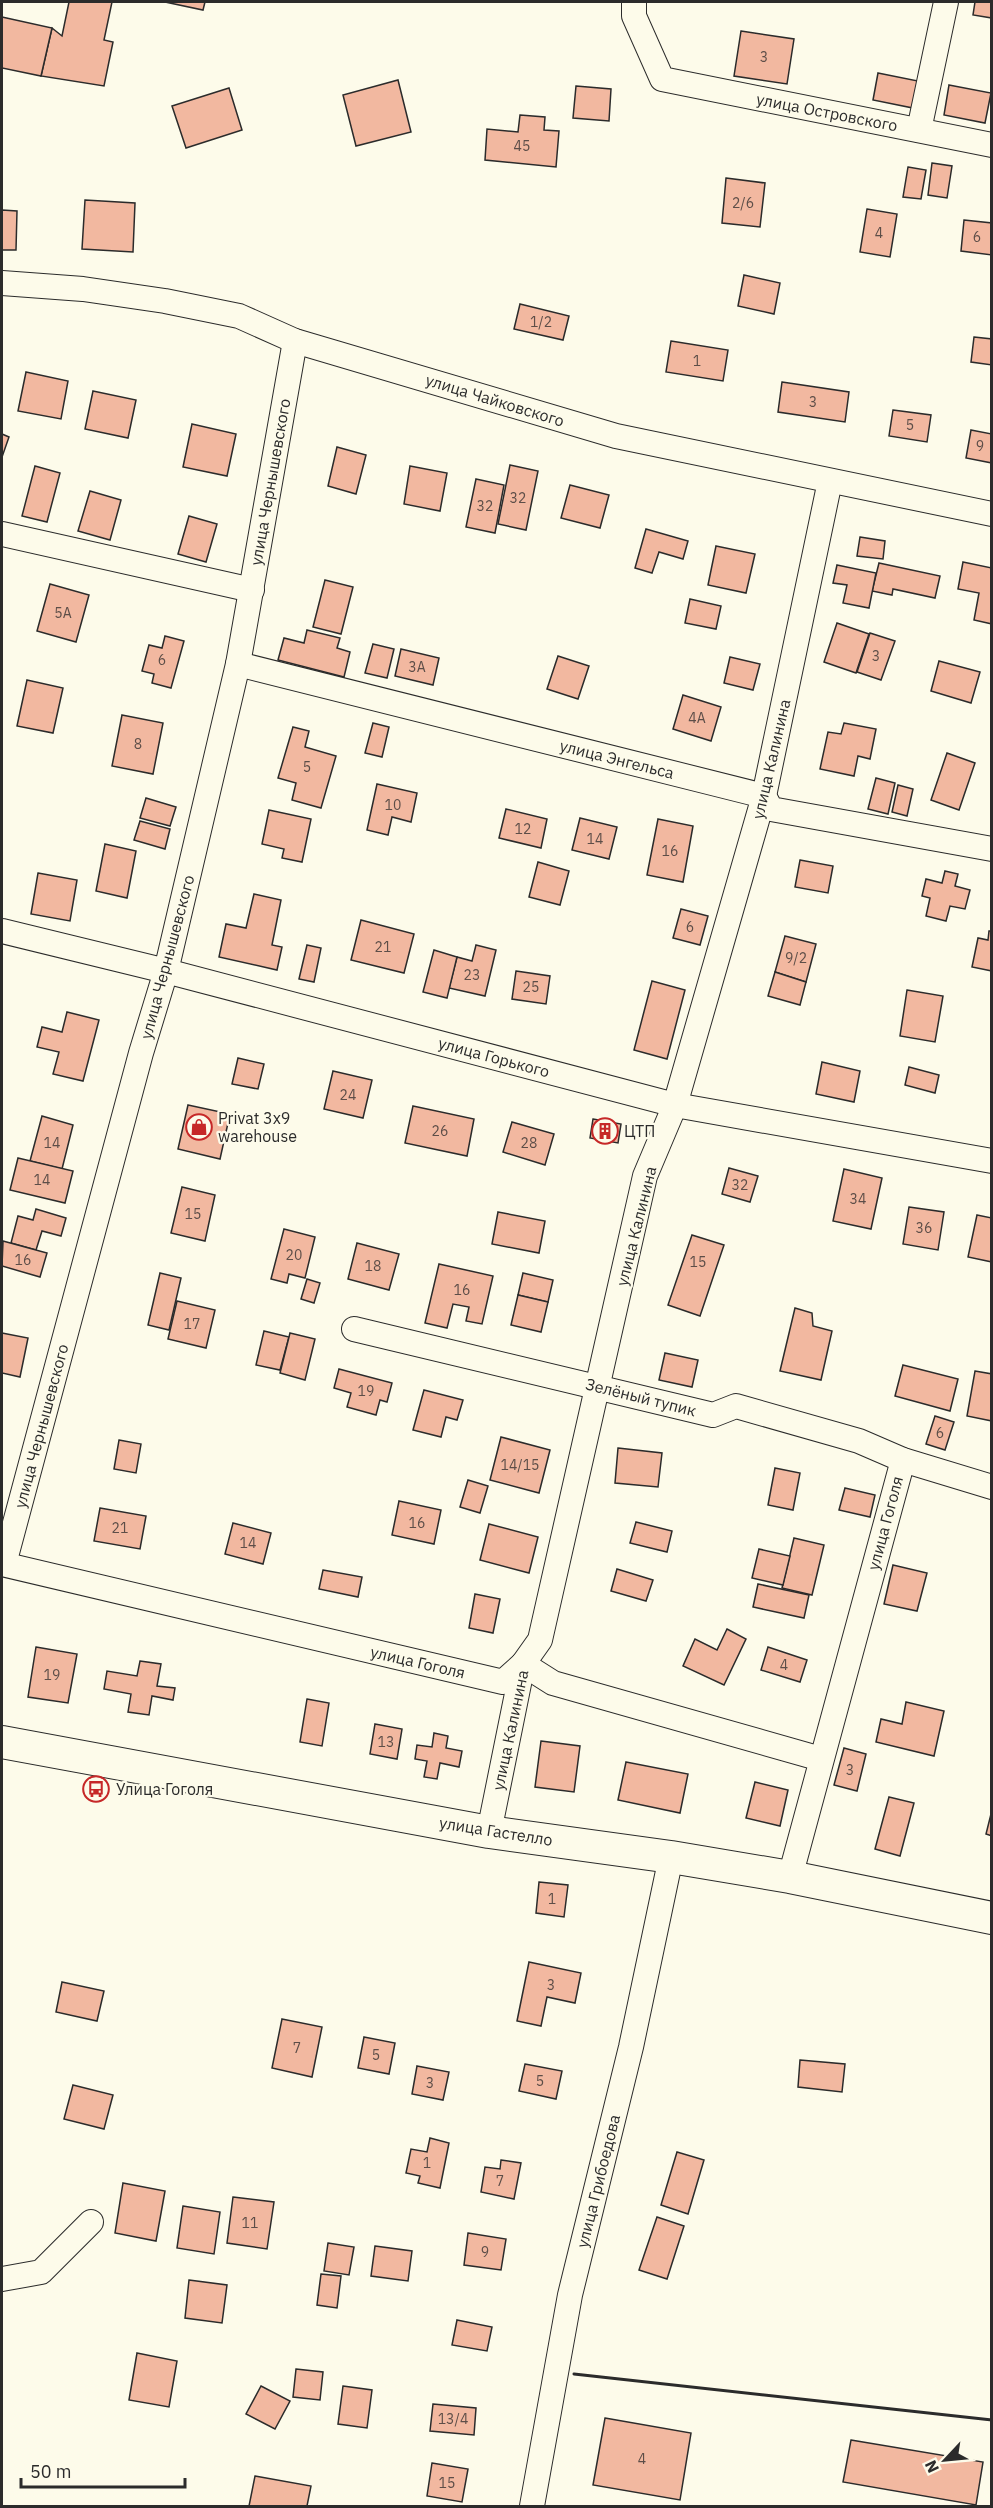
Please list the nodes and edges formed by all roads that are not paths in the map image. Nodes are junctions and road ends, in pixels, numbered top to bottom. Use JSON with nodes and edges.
{"nodes":[{"id":1,"x":634,"y":2,"type":"edge"},
{"id":2,"x":946,"y":2,"type":"edge"},
{"id":3,"x":919,"y":130,"type":"junction"},
{"id":4,"x":992,"y":145,"type":"edge"},
{"id":5,"x":2,"y":283,"type":"edge"},
{"id":6,"x":294,"y":341,"type":"junction"},
{"id":7,"x":830,"y":481,"type":"junction"},
{"id":8,"x":992,"y":514,"type":"edge"},
{"id":9,"x":2,"y":534,"type":"edge"},
{"id":10,"x":252,"y":590,"type":"junction"},
{"id":11,"x":238,"y":664,"type":"junction"},
{"id":12,"x":764,"y":796,"type":"junction"},
{"id":13,"x":992,"y":849,"type":"edge"},
{"id":14,"x":2,"y":931,"type":"edge"},
{"id":15,"x":166,"y":971,"type":"junction"},
{"id":16,"x":675,"y":1105,"type":"junction"},
{"id":17,"x":992,"y":1161,"type":"edge"},
{"id":18,"x":354,"y":1329,"type":"dead end"},
{"id":19,"x":597,"y":1386,"type":"junction"},
{"id":20,"x":903,"y":1460,"type":"junction"},
{"id":21,"x":992,"y":1487,"type":"edge"},
{"id":22,"x":3,"y":1564,"type":"edge"},
{"id":23,"x":523,"y":1664,"type":"junction"},
{"id":24,"x":2,"y":1742,"type":"edge"},
{"id":25,"x":820,"y":1759,"type":"junction"},
{"id":26,"x":489,"y":1832,"type":"junction"},
{"id":27,"x":671,"y":1857,"type":"junction"},
{"id":28,"x":790,"y":1877,"type":"junction"},
{"id":29,"x":992,"y":1918,"type":"edge"},
{"id":30,"x":91,"y":2222,"type":"dead end"},
{"id":31,"x":2,"y":2279,"type":"edge"},
{"id":32,"x":532,"y":2506,"type":"edge"}],
"edges":[{"from":1,"to":3,"type":"street","name":"улица Островского"},
{"from":2,"to":3,"type":"street"},
{"from":3,"to":4,"type":"street","name":"улица Островского"},
{"from":5,"to":6,"type":"street","name":"улица Чайковского"},
{"from":6,"to":7,"type":"street","name":"улица Чайковского"},
{"from":6,"to":10,"type":"street","name":"улица Чернышевского"},
{"from":7,"to":8,"type":"street","name":"улица Чайковского"},
{"from":7,"to":12,"type":"street","name":"улица Калинина"},
{"from":9,"to":10,"type":"street"},
{"from":10,"to":11,"type":"street","name":"улица Чернышевского"},
{"from":11,"to":12,"type":"street","name":"улица Энгельса"},
{"from":11,"to":15,"type":"street","name":"улица Чернышевского"},
{"from":12,"to":13,"type":"street","name":"улица Энгельса"},
{"from":12,"to":16,"type":"street","name":"улица Калинина"},
{"from":14,"to":15,"type":"street","name":"улица Горького"},
{"from":15,"to":16,"type":"street","name":"улица Горького"},
{"from":15,"to":22,"type":"street","name":"улица Чернышевского"},
{"from":16,"to":17,"type":"street","name":"улица Горького"},
{"from":16,"to":19,"type":"street","name":"улица Калинина"},
{"from":18,"to":19,"type":"street","name":"Зелёный тупик"},
{"from":19,"to":20,"type":"street","name":"Зелёный тупик"},
{"from":19,"to":23,"type":"street","name":"улица Калинина"},
{"from":20,"to":21,"type":"street","name":"Зелёный тупик"},
{"from":20,"to":25,"type":"street","name":"улица Гоголя"},
{"from":22,"to":23,"type":"street","name":"улица Гоголя"},
{"from":23,"to":25,"type":"street"},
{"from":23,"to":26,"type":"street","name":"улица Калинина"},
{"from":24,"to":26,"type":"main road","name":"улица Гастелло"},
{"from":25,"to":28,"type":"street","name":"улица Гоголя"},
{"from":26,"to":27,"type":"main road","name":"улица Гастелло"},
{"from":27,"to":28,"type":"main road","name":"улица Гастелло"},
{"from":27,"to":32,"type":"street","name":"улица Грибоедова"},
{"from":28,"to":29,"type":"main road","name":"улица Гастелло"},
{"from":30,"to":31,"type":"street"}]}
